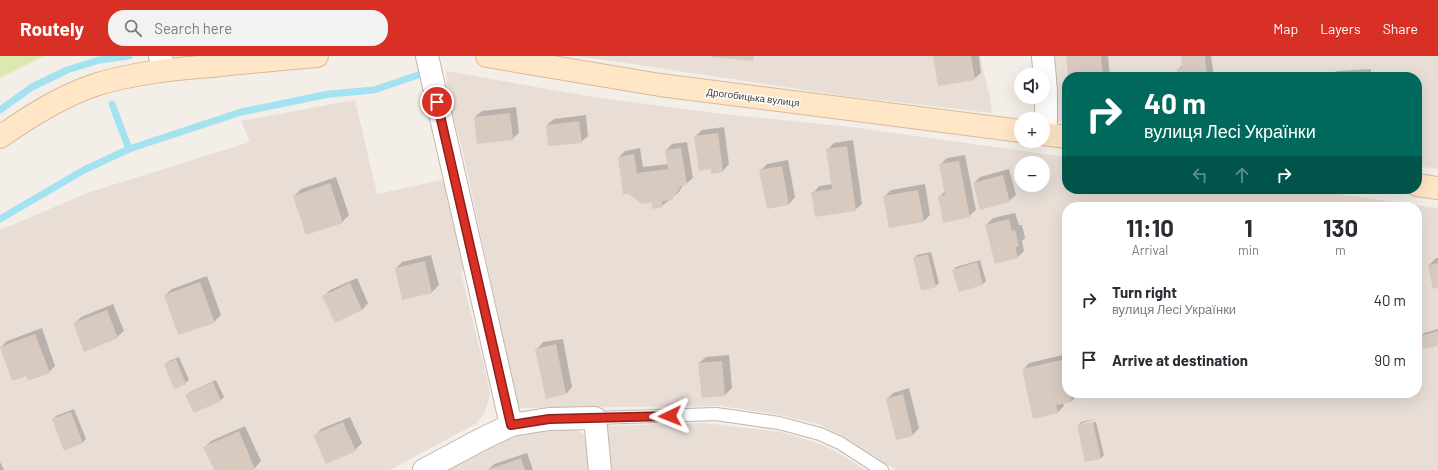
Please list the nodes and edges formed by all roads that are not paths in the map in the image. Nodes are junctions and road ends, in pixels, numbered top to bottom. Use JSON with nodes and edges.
{"nodes":[{"id":1,"x":317,"y":56,"type":"edge"},
{"id":2,"x":426,"y":56,"type":"edge"},
{"id":3,"x":487,"y":56,"type":"edge"},
{"id":4,"x":1043,"y":56,"type":"edge"},
{"id":5,"x":162,"y":63,"type":"edge"},
{"id":6,"x":1014,"y":130,"type":"edge"},
{"id":7,"x":1052,"y":135,"type":"edge"},
{"id":8,"x":0,"y":137,"type":"edge"},
{"id":9,"x":1422,"y":186,"type":"edge"},
{"id":10,"x":1438,"y":188,"type":"edge"},
{"id":11,"x":595,"y":418,"type":"junction"},
{"id":12,"x":511,"y":425,"type":"junction"},
{"id":13,"x":424,"y":470,"type":"edge"},
{"id":14,"x":600,"y":470,"type":"edge"},
{"id":15,"x":882,"y":470,"type":"edge"}],
"edges":[{"from":1,"to":5,"type":"street"},
{"from":2,"to":12,"type":"street"},
{"from":3,"to":6,"type":"street","name":"Дрогобицька вулиця"},
{"from":4,"to":7,"type":"street"},
{"from":5,"to":8,"type":"street"},
{"from":9,"to":10,"type":"street"},
{"from":11,"to":12,"type":"street"},
{"from":11,"to":14,"type":"street"},
{"from":11,"to":15,"type":"lane"},
{"from":12,"to":13,"type":"street"}]}
